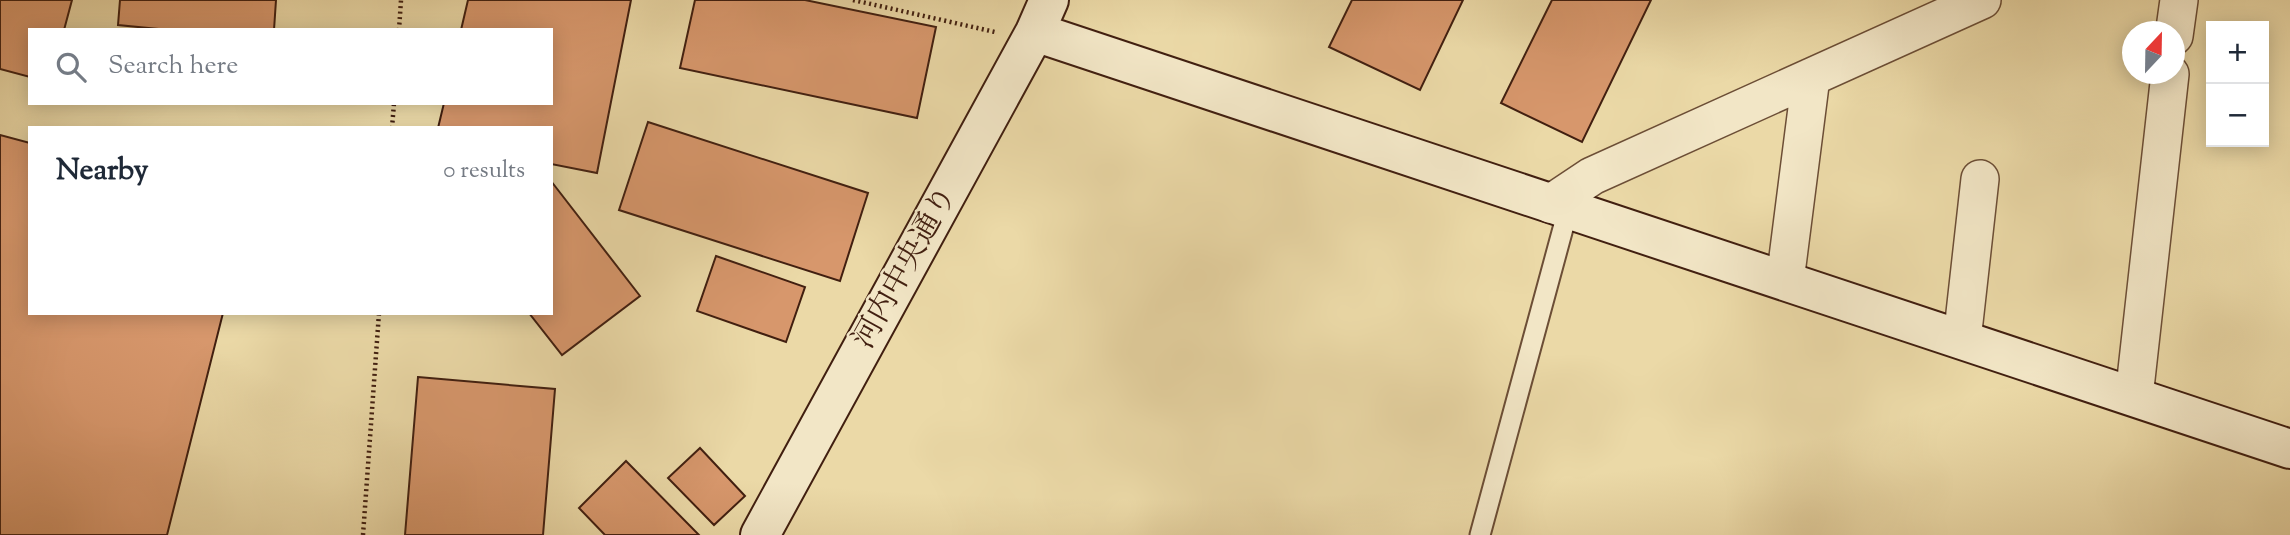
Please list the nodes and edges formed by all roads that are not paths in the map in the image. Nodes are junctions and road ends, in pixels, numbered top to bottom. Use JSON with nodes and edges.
{"nodes":[{"id":1,"x":1982,"y":0,"type":"edge"},
{"id":2,"x":2179,"y":0,"type":"edge"},
{"id":3,"x":2177,"y":21,"type":"edge"},
{"id":4,"x":1034,"y":32,"type":"edge"},
{"id":5,"x":1811,"y":77,"type":"junction"},
{"id":6,"x":2169,"y":84,"type":"edge"},
{"id":7,"x":1980,"y":180,"type":"dead end"},
{"id":8,"x":1559,"y":207,"type":"junction"},
{"id":9,"x":1785,"y":281,"type":"junction"},
{"id":10,"x":1962,"y":340,"type":"junction"},
{"id":11,"x":2134,"y":397,"type":"junction"},
{"id":12,"x":2290,"y":449,"type":"edge"},
{"id":13,"x":760,"y":535,"type":"edge"},
{"id":14,"x":1480,"y":535,"type":"edge"}],
"edges":[{"from":1,"to":5,"type":"street"},
{"from":2,"to":3,"type":"street"},
{"from":4,"to":8,"type":"street"},
{"from":4,"to":13,"type":"street","name":"河内中央通り"},
{"from":5,"to":8,"type":"street"},
{"from":5,"to":9,"type":"street"},
{"from":6,"to":11,"type":"street"},
{"from":7,"to":10,"type":"street"},
{"from":8,"to":9,"type":"street"},
{"from":8,"to":14,"type":"lane"},
{"from":9,"to":10,"type":"street"},
{"from":10,"to":11,"type":"street"},
{"from":11,"to":12,"type":"street"}]}
